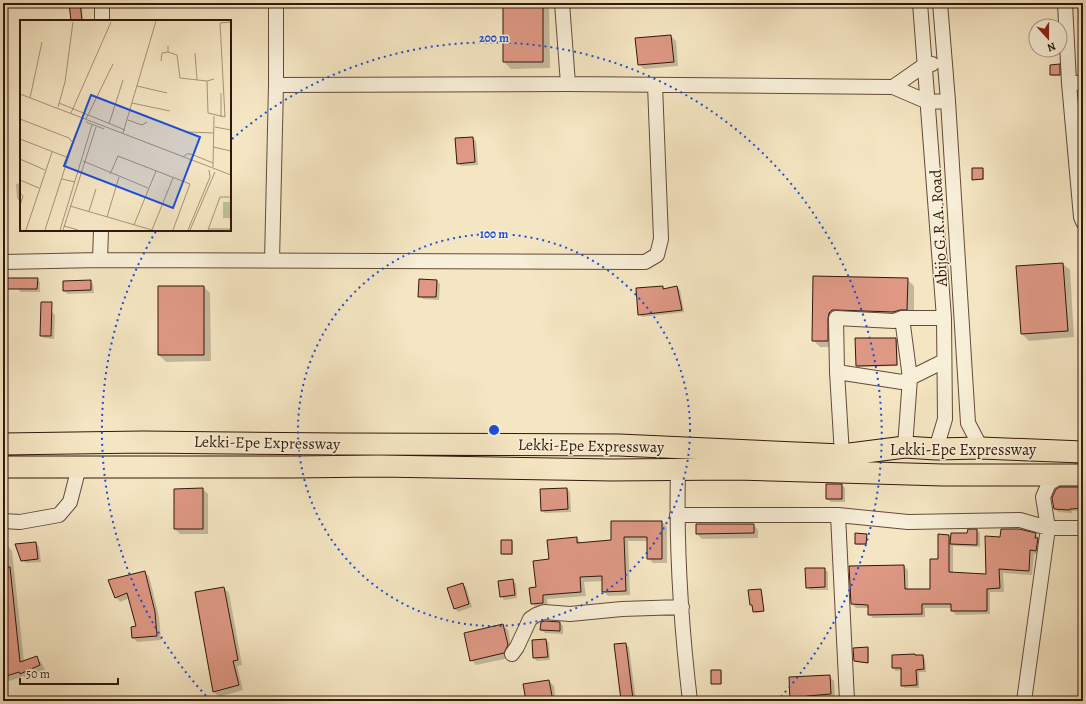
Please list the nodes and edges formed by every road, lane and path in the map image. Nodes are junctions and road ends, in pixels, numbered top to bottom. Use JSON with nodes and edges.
{"nodes":[{"id":1,"x":102,"y":3,"type":"edge"},
{"id":2,"x":276,"y":3,"type":"edge"},
{"id":3,"x":562,"y":3,"type":"edge"},
{"id":4,"x":920,"y":3,"type":"edge"},
{"id":5,"x":940,"y":3,"type":"edge"},
{"id":6,"x":1065,"y":3,"type":"edge"},
{"id":7,"x":102,"y":20,"type":"edge"},
{"id":8,"x":946,"y":63,"type":"junction"},
{"id":9,"x":926,"y":64,"type":"junction"},
{"id":10,"x":1069,"y":83,"type":"junction"},
{"id":11,"x":1083,"y":83,"type":"edge"},
{"id":12,"x":568,"y":84,"type":"junction"},
{"id":13,"x":276,"y":85,"type":"junction"},
{"id":14,"x":655,"y":85,"type":"junction"},
{"id":15,"x":894,"y":87,"type":"junction"},
{"id":16,"x":948,"y":101,"type":"junction"},
{"id":17,"x":928,"y":102,"type":"junction"},
{"id":18,"x":1083,"y":222,"type":"edge"},
{"id":19,"x":100,"y":231,"type":"edge"},
{"id":20,"x":100,"y":260,"type":"junction"},
{"id":21,"x":272,"y":261,"type":"junction"},
{"id":22,"x":3,"y":262,"type":"edge"},
{"id":23,"x":944,"y":318,"type":"junction"},
{"id":24,"x":898,"y":320,"type":"junction"},
{"id":25,"x":944,"y":361,"type":"junction"},
{"id":26,"x":837,"y":372,"type":"junction"},
{"id":27,"x":906,"y":380,"type":"junction"},
{"id":28,"x":3,"y":444,"type":"edge"},
{"id":29,"x":340,"y":444,"type":"junction"},
{"id":30,"x":905,"y":447,"type":"junction"},
{"id":31,"x":981,"y":448,"type":"junction"},
{"id":32,"x":936,"y":449,"type":"junction"},
{"id":33,"x":1083,"y":452,"type":"edge"},
{"id":34,"x":842,"y":455,"type":"junction"},
{"id":35,"x":3,"y":467,"type":"edge"},
{"id":36,"x":80,"y":467,"type":"junction"},
{"id":37,"x":340,"y":467,"type":"junction"},
{"id":38,"x":678,"y":470,"type":"junction"},
{"id":39,"x":1074,"y":475,"type":"edge"},
{"id":40,"x":677,"y":515,"type":"junction"},
{"id":41,"x":838,"y":515,"type":"junction"},
{"id":42,"x":3,"y":521,"type":"edge"},
{"id":43,"x":1048,"y":528,"type":"junction"},
{"id":44,"x":1083,"y":528,"type":"edge"},
{"id":45,"x":682,"y":607,"type":"junction"},
{"id":46,"x":512,"y":654,"type":"dead end"},
{"id":47,"x":690,"y":701,"type":"edge"},
{"id":48,"x":848,"y":701,"type":"edge"},
{"id":49,"x":1024,"y":701,"type":"edge"}],
"edges":[{"from":1,"to":7,"type":"street"},
{"from":2,"to":13,"type":"street"},
{"from":3,"to":12,"type":"street"},
{"from":4,"to":9,"type":"street","name":"Abijo G.R.A. Road"},
{"from":5,"to":8,"type":"street","name":"Abijo G.R.A. Road"},
{"from":6,"to":10,"type":"street"},
{"from":8,"to":9,"type":"street"},
{"from":8,"to":16,"type":"street","name":"Abijo G.R.A. Road"},
{"from":9,"to":15,"type":"street"},
{"from":9,"to":17,"type":"street","name":"Abijo G.R.A. Road"},
{"from":10,"to":11,"type":"street"},
{"from":10,"to":18,"type":"street"},
{"from":12,"to":13,"type":"street"},
{"from":12,"to":14,"type":"street"},
{"from":13,"to":21,"type":"street"},
{"from":14,"to":15,"type":"street"},
{"from":14,"to":21,"type":"street"},
{"from":15,"to":17,"type":"street"},
{"from":16,"to":17,"type":"street"},
{"from":16,"to":31,"type":"street","name":"Abijo G.R.A. Road"},
{"from":17,"to":23,"type":"street","name":"Abijo G.R.A. Road"},
{"from":19,"to":20,"type":"street"},
{"from":20,"to":21,"type":"street"},
{"from":20,"to":22,"type":"street"},
{"from":23,"to":24,"type":"street"},
{"from":23,"to":25,"type":"street","name":"Abijo G.R.A. Road"},
{"from":24,"to":26,"type":"street"},
{"from":24,"to":27,"type":"street"},
{"from":25,"to":27,"type":"street"},
{"from":25,"to":32,"type":"street","name":"Abijo G.R.A. Road"},
{"from":26,"to":27,"type":"street"},
{"from":26,"to":34,"type":"street"},
{"from":27,"to":30,"type":"street"},
{"from":28,"to":29,"type":"highway","name":"Lekki-Epe Expressway"},
{"from":29,"to":34,"type":"highway","name":"Lekki-Epe Expressway"},
{"from":29,"to":37,"type":"highway"},
{"from":30,"to":32,"type":"highway","name":"Lekki-Epe Expressway"},
{"from":30,"to":34,"type":"highway","name":"Lekki-Epe Expressway"},
{"from":31,"to":32,"type":"highway","name":"Lekki-Epe Expressway"},
{"from":31,"to":33,"type":"highway","name":"Lekki-Epe Expressway"},
{"from":35,"to":36,"type":"highway","name":"Lekki-Epe Expressway"},
{"from":36,"to":37,"type":"highway","name":"Lekki-Epe Expressway"},
{"from":36,"to":42,"type":"street"},
{"from":37,"to":38,"type":"highway","name":"Lekki-Epe Expressway"},
{"from":38,"to":39,"type":"highway","name":"Lekki-Epe Expressway"},
{"from":38,"to":40,"type":"street"},
{"from":39,"to":43,"type":"street"},
{"from":40,"to":41,"type":"street"},
{"from":40,"to":45,"type":"street"},
{"from":41,"to":43,"type":"street"},
{"from":41,"to":48,"type":"street"},
{"from":43,"to":44,"type":"street"},
{"from":43,"to":49,"type":"street"},
{"from":45,"to":46,"type":"street"},
{"from":45,"to":47,"type":"street"}]}
